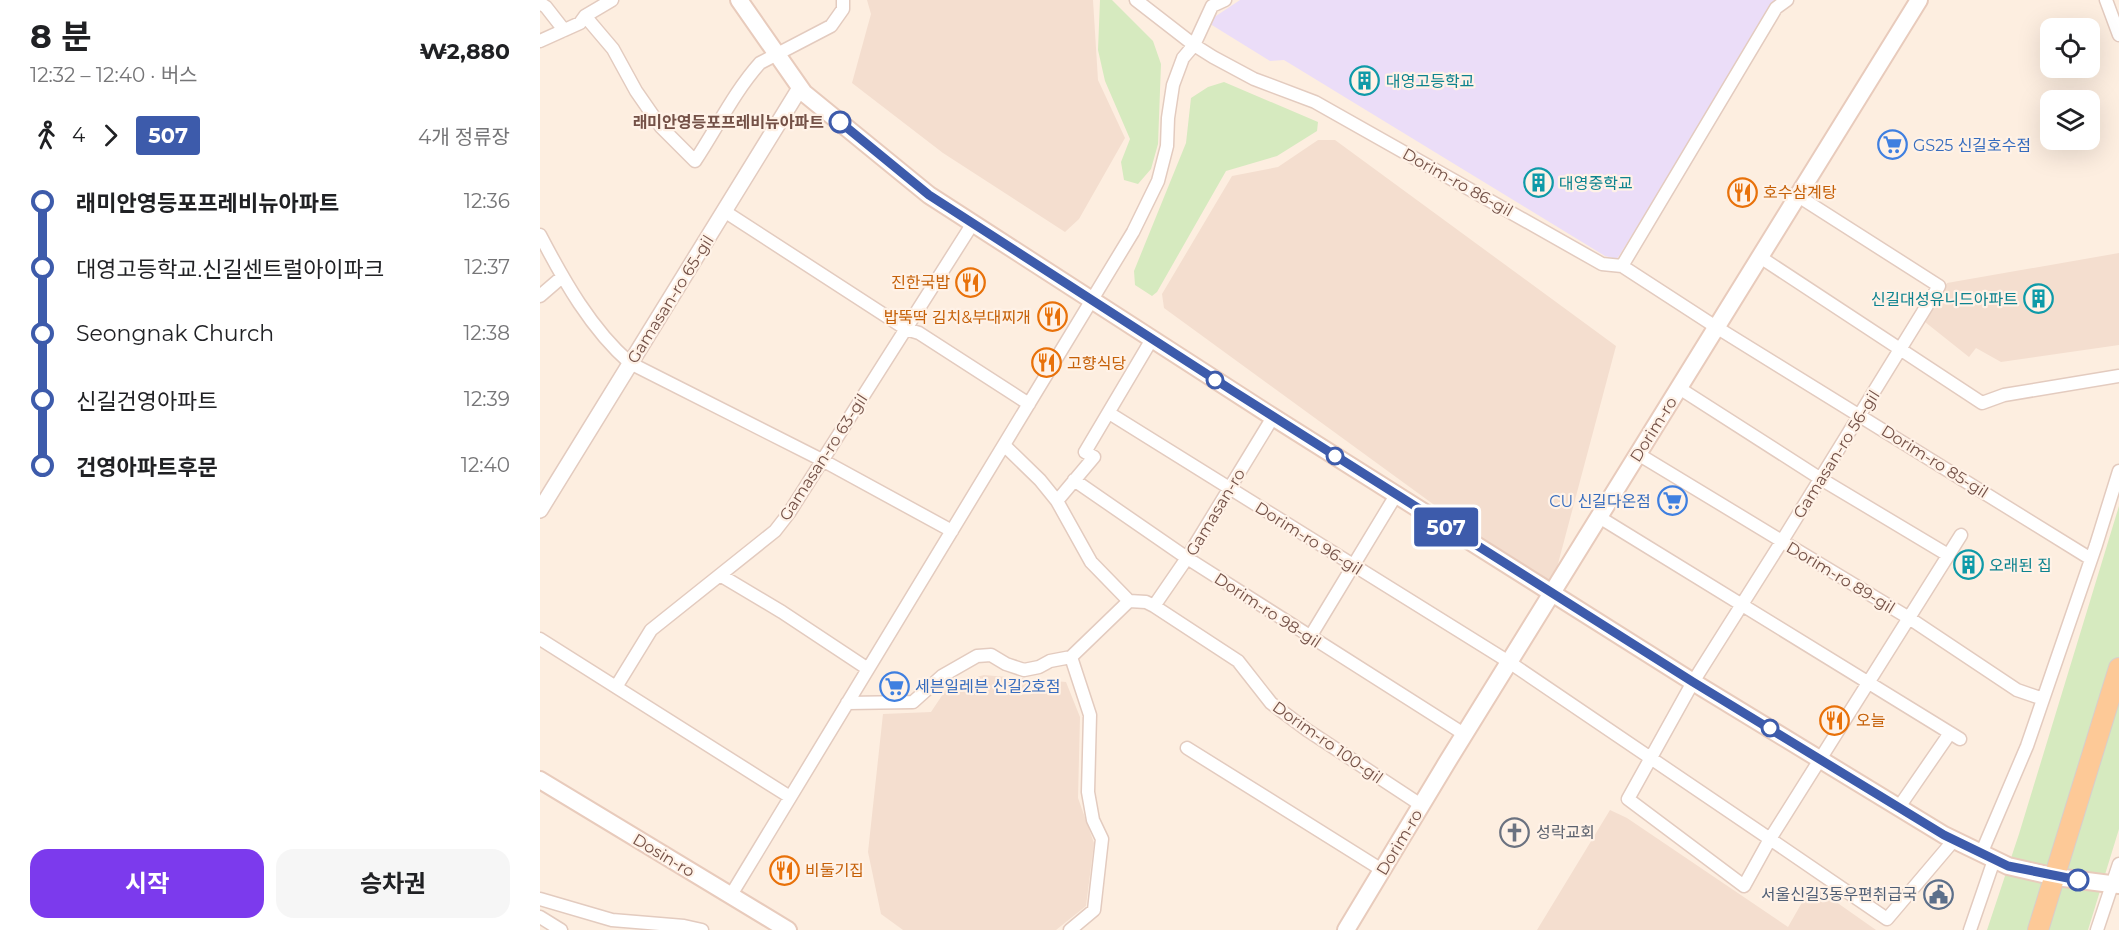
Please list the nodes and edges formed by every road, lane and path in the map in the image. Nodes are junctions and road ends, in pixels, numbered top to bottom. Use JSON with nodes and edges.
{"nodes":[{"id":1,"x":612,"y":0,"type":"edge"},
{"id":2,"x":739,"y":0,"type":"edge"},
{"id":3,"x":843,"y":0,"type":"edge"},
{"id":4,"x":1136,"y":0,"type":"edge"},
{"id":5,"x":1225,"y":0,"type":"edge"},
{"id":6,"x":1788,"y":0,"type":"edge"},
{"id":7,"x":2106,"y":0,"type":"edge"},
{"id":8,"x":1917,"y":1,"type":"edge"},
{"id":9,"x":540,"y":3,"type":"edge"},
{"id":10,"x":585,"y":16,"type":"junction"},
{"id":11,"x":564,"y":30,"type":"junction"},
{"id":12,"x":2119,"y":35,"type":"edge"},
{"id":13,"x":540,"y":40,"type":"edge"},
{"id":14,"x":1194,"y":45,"type":"junction"},
{"id":15,"x":776,"y":54,"type":"junction"},
{"id":16,"x":800,"y":88,"type":"junction"},
{"id":17,"x":1798,"y":196,"type":"junction"},
{"id":18,"x":724,"y":211,"type":"junction"},
{"id":19,"x":973,"y":223,"type":"junction"},
{"id":20,"x":540,"y":235,"type":"edge"},
{"id":21,"x":1760,"y":257,"type":"junction"},
{"id":22,"x":1622,"y":266,"type":"junction"},
{"id":23,"x":562,"y":277,"type":"junction"},
{"id":24,"x":540,"y":296,"type":"edge"},
{"id":25,"x":1092,"y":300,"type":"junction"},
{"id":26,"x":1716,"y":327,"type":"junction"},
{"id":27,"x":906,"y":328,"type":"junction"},
{"id":28,"x":1152,"y":339,"type":"junction"},
{"id":29,"x":1900,"y":350,"type":"junction"},
{"id":30,"x":630,"y":363,"type":"junction"},
{"id":31,"x":2119,"y":376,"type":"edge"},
{"id":32,"x":1679,"y":388,"type":"junction"},
{"id":33,"x":1029,"y":404,"type":"junction"},
{"id":34,"x":1109,"y":413,"type":"junction"},
{"id":35,"x":1860,"y":415,"type":"junction"},
{"id":36,"x":1273,"y":417,"type":"junction"},
{"id":37,"x":1004,"y":445,"type":"junction"},
{"id":38,"x":1638,"y":454,"type":"junction"},
{"id":39,"x":822,"y":460,"type":"junction"},
{"id":40,"x":2119,"y":471,"type":"edge"},
{"id":41,"x":1821,"y":479,"type":"junction"},
{"id":42,"x":1074,"y":480,"type":"junction"},
{"id":43,"x":1230,"y":488,"type":"junction"},
{"id":44,"x":1396,"y":495,"type":"junction"},
{"id":45,"x":1057,"y":501,"type":"junction"},
{"id":46,"x":540,"y":510,"type":"edge"},
{"id":47,"x":1599,"y":517,"type":"junction"},
{"id":48,"x":952,"y":531,"type":"junction"},
{"id":49,"x":1961,"y":535,"type":"dead end"},
{"id":50,"x":1782,"y":542,"type":"junction"},
{"id":51,"x":1948,"y":555,"type":"junction"},
{"id":52,"x":1187,"y":558,"type":"junction"},
{"id":53,"x":2091,"y":559,"type":"junction"},
{"id":54,"x":1353,"y":565,"type":"junction"},
{"id":55,"x":720,"y":575,"type":"junction"},
{"id":56,"x":1552,"y":593,"type":"junction"},
{"id":57,"x":1129,"y":601,"type":"junction"},
{"id":58,"x":1742,"y":604,"type":"junction"},
{"id":59,"x":1154,"y":606,"type":"junction"},
{"id":60,"x":1909,"y":618,"type":"junction"},
{"id":61,"x":1310,"y":637,"type":"junction"},
{"id":62,"x":540,"y":639,"type":"edge"},
{"id":63,"x":1071,"y":657,"type":"junction"},
{"id":64,"x":1509,"y":662,"type":"junction"},
{"id":65,"x":2119,"y":668,"type":"edge"},
{"id":66,"x":868,"y":669,"type":"junction"},
{"id":67,"x":1693,"y":682,"type":"junction"},
{"id":68,"x":1868,"y":682,"type":"junction"},
{"id":69,"x":616,"y":687,"type":"junction"},
{"id":70,"x":2043,"y":699,"type":"junction"},
{"id":71,"x":847,"y":704,"type":"junction"},
{"id":72,"x":1464,"y":734,"type":"junction"},
{"id":73,"x":1187,"y":748,"type":"dead end"},
{"id":74,"x":1651,"y":758,"type":"junction"},
{"id":75,"x":1821,"y":759,"type":"junction"},
{"id":76,"x":540,"y":780,"type":"edge"},
{"id":77,"x":790,"y":798,"type":"junction"},
{"id":78,"x":1421,"y":805,"type":"junction"},
{"id":79,"x":1899,"y":807,"type":"junction"},
{"id":80,"x":1770,"y":839,"type":"junction"},
{"id":81,"x":1954,"y":840,"type":"junction"},
{"id":82,"x":1987,"y":857,"type":"junction"},
{"id":83,"x":2119,"y":864,"type":"edge"},
{"id":84,"x":1382,"y":870,"type":"junction"},
{"id":85,"x":2056,"y":877,"type":"junction"},
{"id":86,"x":2116,"y":885,"type":"edge"},
{"id":87,"x":731,"y":895,"type":"junction"},
{"id":88,"x":540,"y":899,"type":"edge"},
{"id":89,"x":540,"y":917,"type":"edge"},
{"id":90,"x":782,"y":929,"type":"edge"},
{"id":91,"x":561,"y":930,"type":"edge"},
{"id":92,"x":702,"y":930,"type":"edge"},
{"id":93,"x":1070,"y":930,"type":"edge"},
{"id":94,"x":1346,"y":930,"type":"edge"},
{"id":95,"x":1970,"y":930,"type":"edge"},
{"id":96,"x":2038,"y":930,"type":"edge"},
{"id":97,"x":2097,"y":930,"type":"edge"}],
"edges":[{"from":1,"to":10,"type":"street"},
{"from":2,"to":15,"type":"main road"},
{"from":3,"to":15,"type":"street"},
{"from":4,"to":14,"type":"street","name":"Dorim-ro 86-gil"},
{"from":5,"to":14,"type":"street"},
{"from":6,"to":22,"type":"street"},
{"from":7,"to":12,"type":"street"},
{"from":8,"to":17,"type":"main road","name":"Dorim-ro"},
{"from":9,"to":11,"type":"street"},
{"from":10,"to":11,"type":"street"},
{"from":10,"to":15,"type":"street"},
{"from":11,"to":13,"type":"street"},
{"from":14,"to":22,"type":"street","name":"Dorim-ro 86-gil"},
{"from":14,"to":25,"type":"street"},
{"from":15,"to":16,"type":"main road"},
{"from":16,"to":18,"type":"street","name":"Gamasan-ro 65-gil"},
{"from":16,"to":19,"type":"main road"},
{"from":17,"to":21,"type":"main road","name":"Dorim-ro"},
{"from":17,"to":29,"type":"street","name":"Gamasan-ro 56-gil"},
{"from":18,"to":27,"type":"street"},
{"from":18,"to":30,"type":"street","name":"Gamasan-ro 65-gil"},
{"from":19,"to":25,"type":"main road"},
{"from":19,"to":27,"type":"street","name":"Gamasan-ro 63-gil"},
{"from":20,"to":23,"type":"street"},
{"from":21,"to":26,"type":"main road","name":"Dorim-ro"},
{"from":21,"to":29,"type":"street"},
{"from":22,"to":26,"type":"street","name":"Dorim-ro 86-gil"},
{"from":23,"to":24,"type":"street"},
{"from":23,"to":30,"type":"street"},
{"from":25,"to":28,"type":"main road"},
{"from":25,"to":33,"type":"street"},
{"from":26,"to":32,"type":"main road","name":"Dorim-ro"},
{"from":26,"to":35,"type":"street","name":"Dorim-ro 85-gil"},
{"from":27,"to":33,"type":"street"},
{"from":27,"to":39,"type":"street","name":"Gamasan-ro 63-gil"},
{"from":28,"to":34,"type":"street"},
{"from":28,"to":36,"type":"main road"},
{"from":29,"to":31,"type":"street"},
{"from":29,"to":35,"type":"street","name":"Gamasan-ro 56-gil"},
{"from":30,"to":39,"type":"street"},
{"from":30,"to":46,"type":"street","name":"Gamasan-ro 65-gil"},
{"from":32,"to":38,"type":"main road","name":"Dorim-ro"},
{"from":32,"to":41,"type":"street"},
{"from":33,"to":37,"type":"street"},
{"from":34,"to":42,"type":"street"},
{"from":34,"to":43,"type":"street","name":"Dorim-ro 96-gil"},
{"from":35,"to":41,"type":"street","name":"Gamasan-ro 56-gil"},
{"from":35,"to":53,"type":"street","name":"Dorim-ro 85-gil"},
{"from":36,"to":43,"type":"street","name":"Gamasan-ro"},
{"from":36,"to":44,"type":"main road"},
{"from":37,"to":45,"type":"street"},
{"from":37,"to":48,"type":"street"},
{"from":38,"to":47,"type":"main road","name":"Dorim-ro"},
{"from":38,"to":50,"type":"street","name":"Dorim-ro 89-gil"},
{"from":39,"to":48,"type":"street"},
{"from":39,"to":55,"type":"street","name":"Gamasan-ro 63-gil"},
{"from":40,"to":53,"type":"street"},
{"from":41,"to":50,"type":"street","name":"Gamasan-ro 56-gil"},
{"from":41,"to":51,"type":"street"},
{"from":42,"to":45,"type":"street"},
{"from":42,"to":52,"type":"street","name":"Dorim-ro 98-gil"},
{"from":43,"to":52,"type":"street","name":"Gamasan-ro"},
{"from":43,"to":54,"type":"street","name":"Dorim-ro 96-gil"},
{"from":44,"to":54,"type":"street"},
{"from":44,"to":56,"type":"main road"},
{"from":45,"to":57,"type":"street"},
{"from":47,"to":56,"type":"main road","name":"Dorim-ro"},
{"from":47,"to":58,"type":"street"},
{"from":48,"to":66,"type":"street"},
{"from":49,"to":51,"type":"street"},
{"from":50,"to":58,"type":"street","name":"Gamasan-ro 56-gil"},
{"from":50,"to":60,"type":"street","name":"Dorim-ro 89-gil"},
{"from":51,"to":60,"type":"street"},
{"from":52,"to":59,"type":"street","name":"Gamasan-ro"},
{"from":52,"to":61,"type":"street","name":"Dorim-ro 98-gil"},
{"from":53,"to":70,"type":"street"},
{"from":54,"to":61,"type":"street"},
{"from":54,"to":64,"type":"street","name":"Dorim-ro 96-gil"},
{"from":55,"to":66,"type":"street"},
{"from":55,"to":69,"type":"street","name":"Gamasan-ro 63-gil"},
{"from":56,"to":64,"type":"main road","name":"Dorim-ro"},
{"from":56,"to":67,"type":"main road"},
{"from":57,"to":59,"type":"street","name":"Dorim-ro 100-gil"},
{"from":57,"to":63,"type":"street"},
{"from":58,"to":67,"type":"street","name":"Gamasan-ro 56-gil"},
{"from":58,"to":68,"type":"street"},
{"from":59,"to":78,"type":"street","name":"Dorim-ro 100-gil"},
{"from":60,"to":68,"type":"street"},
{"from":60,"to":70,"type":"street","name":"Dorim-ro 89-gil"},
{"from":61,"to":72,"type":"street","name":"Dorim-ro 98-gil"},
{"from":62,"to":69,"type":"street"},
{"from":63,"to":71,"type":"street"},
{"from":63,"to":93,"type":"street"},
{"from":64,"to":72,"type":"main road","name":"Dorim-ro"},
{"from":64,"to":74,"type":"street"},
{"from":65,"to":85,"type":"main road"},
{"from":66,"to":71,"type":"street"},
{"from":67,"to":74,"type":"street"},
{"from":67,"to":75,"type":"main road"},
{"from":68,"to":75,"type":"street"},
{"from":68,"to":79,"type":"street"},
{"from":69,"to":77,"type":"street"},
{"from":70,"to":82,"type":"street"},
{"from":71,"to":77,"type":"street"},
{"from":72,"to":78,"type":"main road","name":"Dorim-ro"},
{"from":73,"to":84,"type":"street"},
{"from":74,"to":80,"type":"street"},
{"from":74,"to":80,"type":"street"},
{"from":75,"to":79,"type":"main road"},
{"from":75,"to":80,"type":"street"},
{"from":76,"to":87,"type":"main road","name":"Dosin-ro"},
{"from":77,"to":87,"type":"street"},
{"from":78,"to":84,"type":"main road","name":"Dorim-ro"},
{"from":79,"to":81,"type":"main road"},
{"from":80,"to":81,"type":"street"},
{"from":81,"to":82,"type":"main road"},
{"from":82,"to":85,"type":"main road"},
{"from":82,"to":95,"type":"street"},
{"from":83,"to":86,"type":"street"},
{"from":84,"to":94,"type":"main road","name":"Dorim-ro"},
{"from":85,"to":86,"type":"main road"},
{"from":85,"to":96,"type":"main road"},
{"from":86,"to":97,"type":"street"},
{"from":87,"to":90,"type":"main road","name":"Dosin-ro"},
{"from":88,"to":92,"type":"street"},
{"from":89,"to":91,"type":"street"}]}
